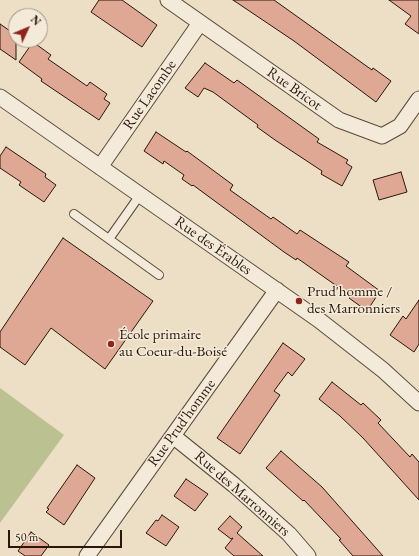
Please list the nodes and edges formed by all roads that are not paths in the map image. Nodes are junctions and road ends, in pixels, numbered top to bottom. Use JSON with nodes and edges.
{"nodes":[{"id":1,"x":168,"y":0,"type":"edge"},
{"id":2,"x":200,"y":23,"type":"junction"},
{"id":3,"x":0,"y":97,"type":"edge"},
{"id":4,"x":419,"y":99,"type":"edge"},
{"id":5,"x":100,"y":167,"type":"junction"},
{"id":6,"x":140,"y":195,"type":"junction"},
{"id":7,"x":74,"y":214,"type":"dead end"},
{"id":8,"x":109,"y":239,"type":"junction"},
{"id":9,"x":159,"y":275,"type":"dead end"},
{"id":10,"x":277,"y":290,"type":"junction"},
{"id":11,"x":418,"y":401,"type":"edge"},
{"id":12,"x":172,"y":436,"type":"junction"},
{"id":13,"x":87,"y":556,"type":"edge"},
{"id":14,"x":308,"y":556,"type":"edge"}],
"edges":[{"from":1,"to":2,"type":"street","name":"Rue Bricot"},
{"from":2,"to":4,"type":"street","name":"Rue Bricot"},
{"from":2,"to":5,"type":"street","name":"Rue Lacombe"},
{"from":3,"to":5,"type":"street","name":"Rue des Érables"},
{"from":5,"to":6,"type":"street","name":"Rue des Érables"},
{"from":6,"to":8,"type":"lane"},
{"from":6,"to":10,"type":"street","name":"Rue des Érables"},
{"from":7,"to":8,"type":"lane"},
{"from":8,"to":9,"type":"lane"},
{"from":10,"to":11,"type":"street","name":"Rue des Érables"},
{"from":10,"to":12,"type":"street","name":"Rue Prud'homme"},
{"from":12,"to":13,"type":"street","name":"Rue Prud'homme"},
{"from":12,"to":14,"type":"street","name":"Rue des Marronniers"}]}
